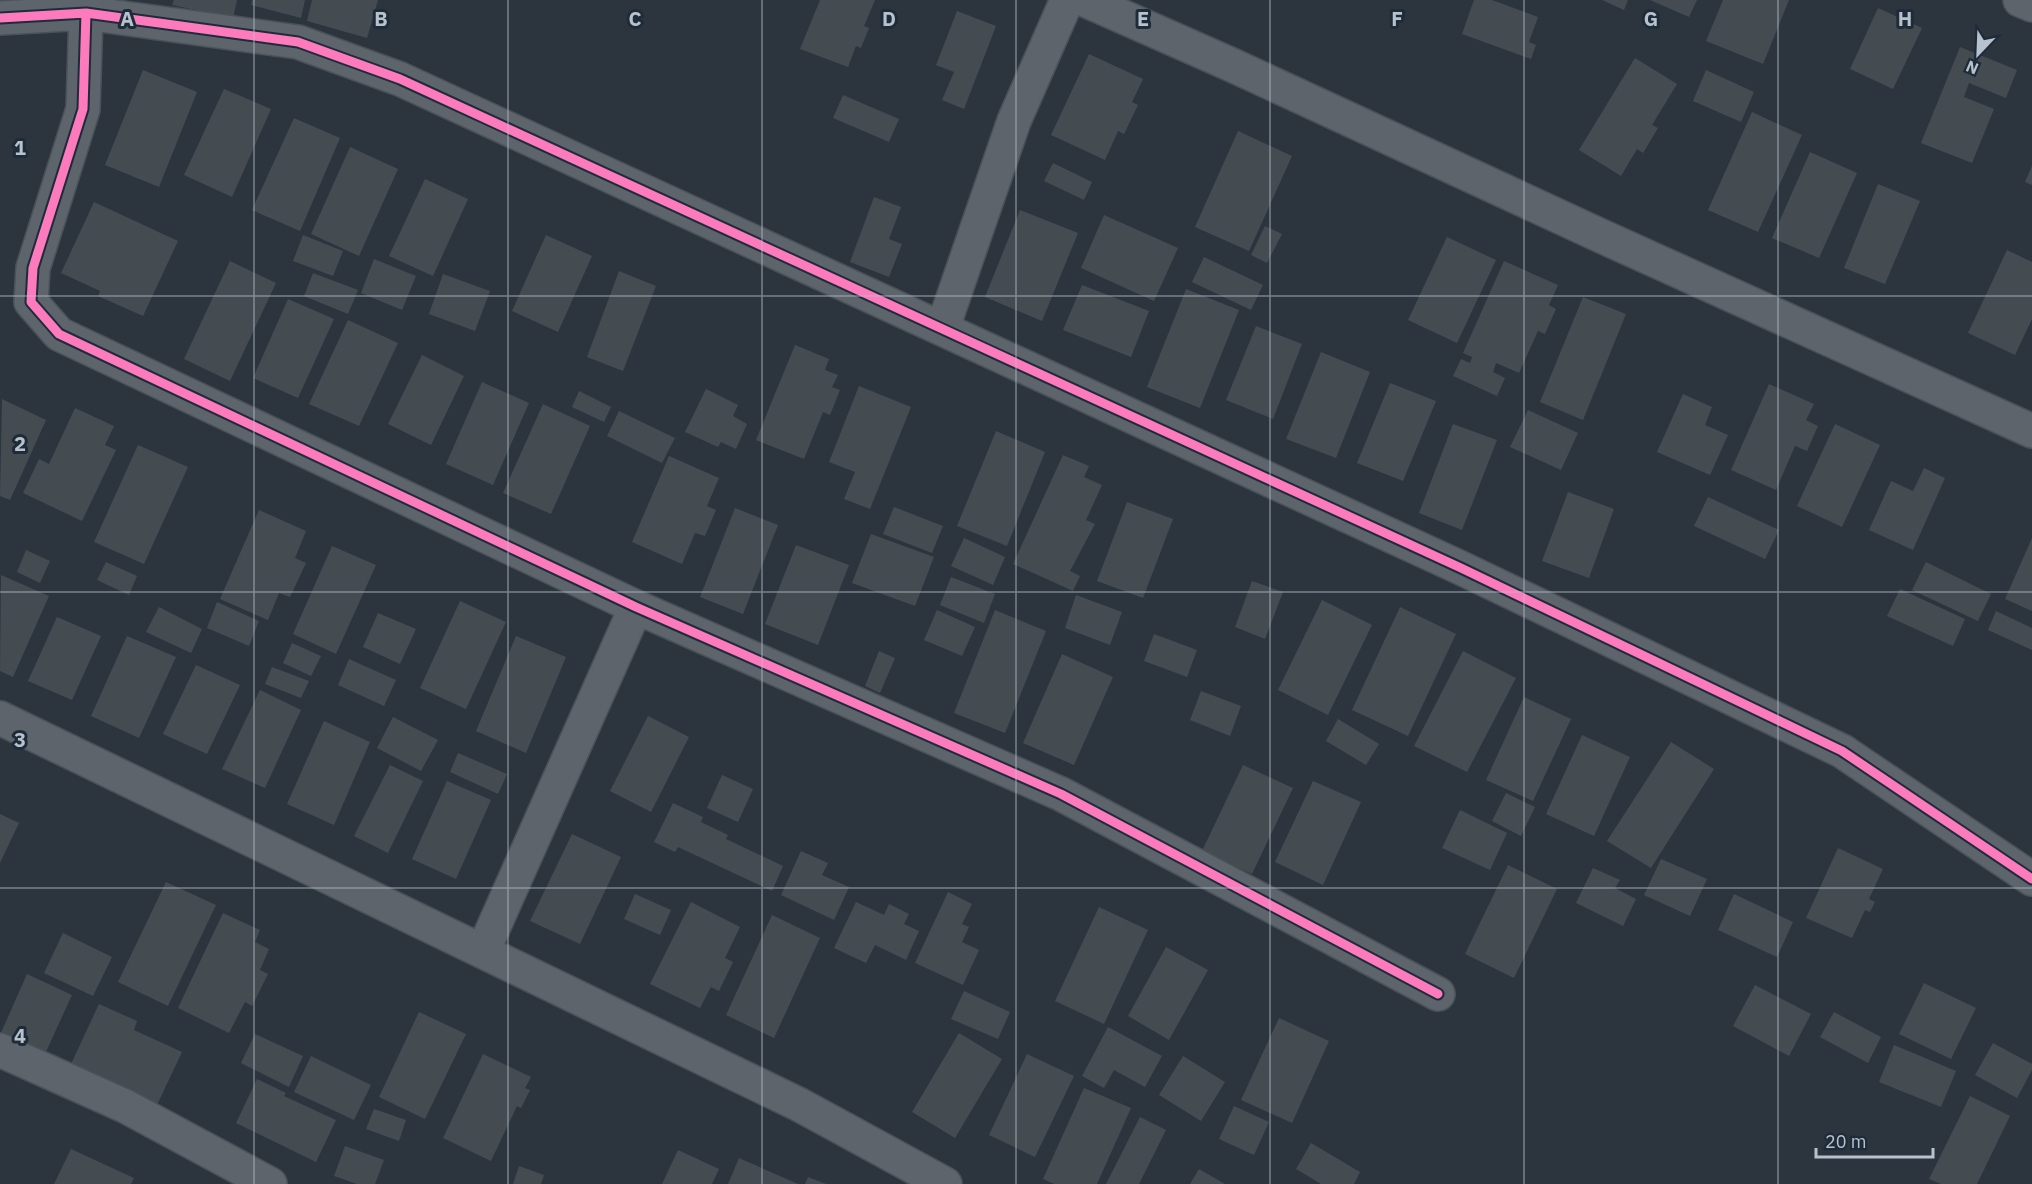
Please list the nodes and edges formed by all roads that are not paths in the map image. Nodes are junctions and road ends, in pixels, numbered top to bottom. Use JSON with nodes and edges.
{"nodes":[{"id":1,"x":1066,"y":0,"type":"edge"},
{"id":2,"x":1085,"y":0,"type":"edge"},
{"id":3,"x":2020,"y":0,"type":"edge"},
{"id":4,"x":2032,"y":5,"type":"edge"},
{"id":5,"x":86,"y":13,"type":"junction"},
{"id":6,"x":0,"y":18,"type":"edge"},
{"id":7,"x":943,"y":327,"type":"junction"},
{"id":8,"x":2032,"y":431,"type":"edge"},
{"id":9,"x":636,"y":607,"type":"junction"},
{"id":10,"x":0,"y":718,"type":"edge"},
{"id":11,"x":2032,"y":879,"type":"edge"},
{"id":12,"x":483,"y":951,"type":"junction"},
{"id":13,"x":1438,"y":994,"type":"dead end"},
{"id":14,"x":0,"y":1050,"type":"edge"},
{"id":15,"x":270,"y":1184,"type":"edge"},
{"id":16,"x":945,"y":1184,"type":"edge"}],
"edges":[{"from":1,"to":7,"type":"street"},
{"from":2,"to":8,"type":"street"},
{"from":3,"to":4,"type":"street"},
{"from":5,"to":6,"type":"street"},
{"from":5,"to":7,"type":"street"},
{"from":5,"to":9,"type":"street"},
{"from":7,"to":11,"type":"street"},
{"from":9,"to":12,"type":"street"},
{"from":9,"to":13,"type":"street"},
{"from":10,"to":12,"type":"street"},
{"from":12,"to":16,"type":"street"},
{"from":14,"to":15,"type":"street"}]}
